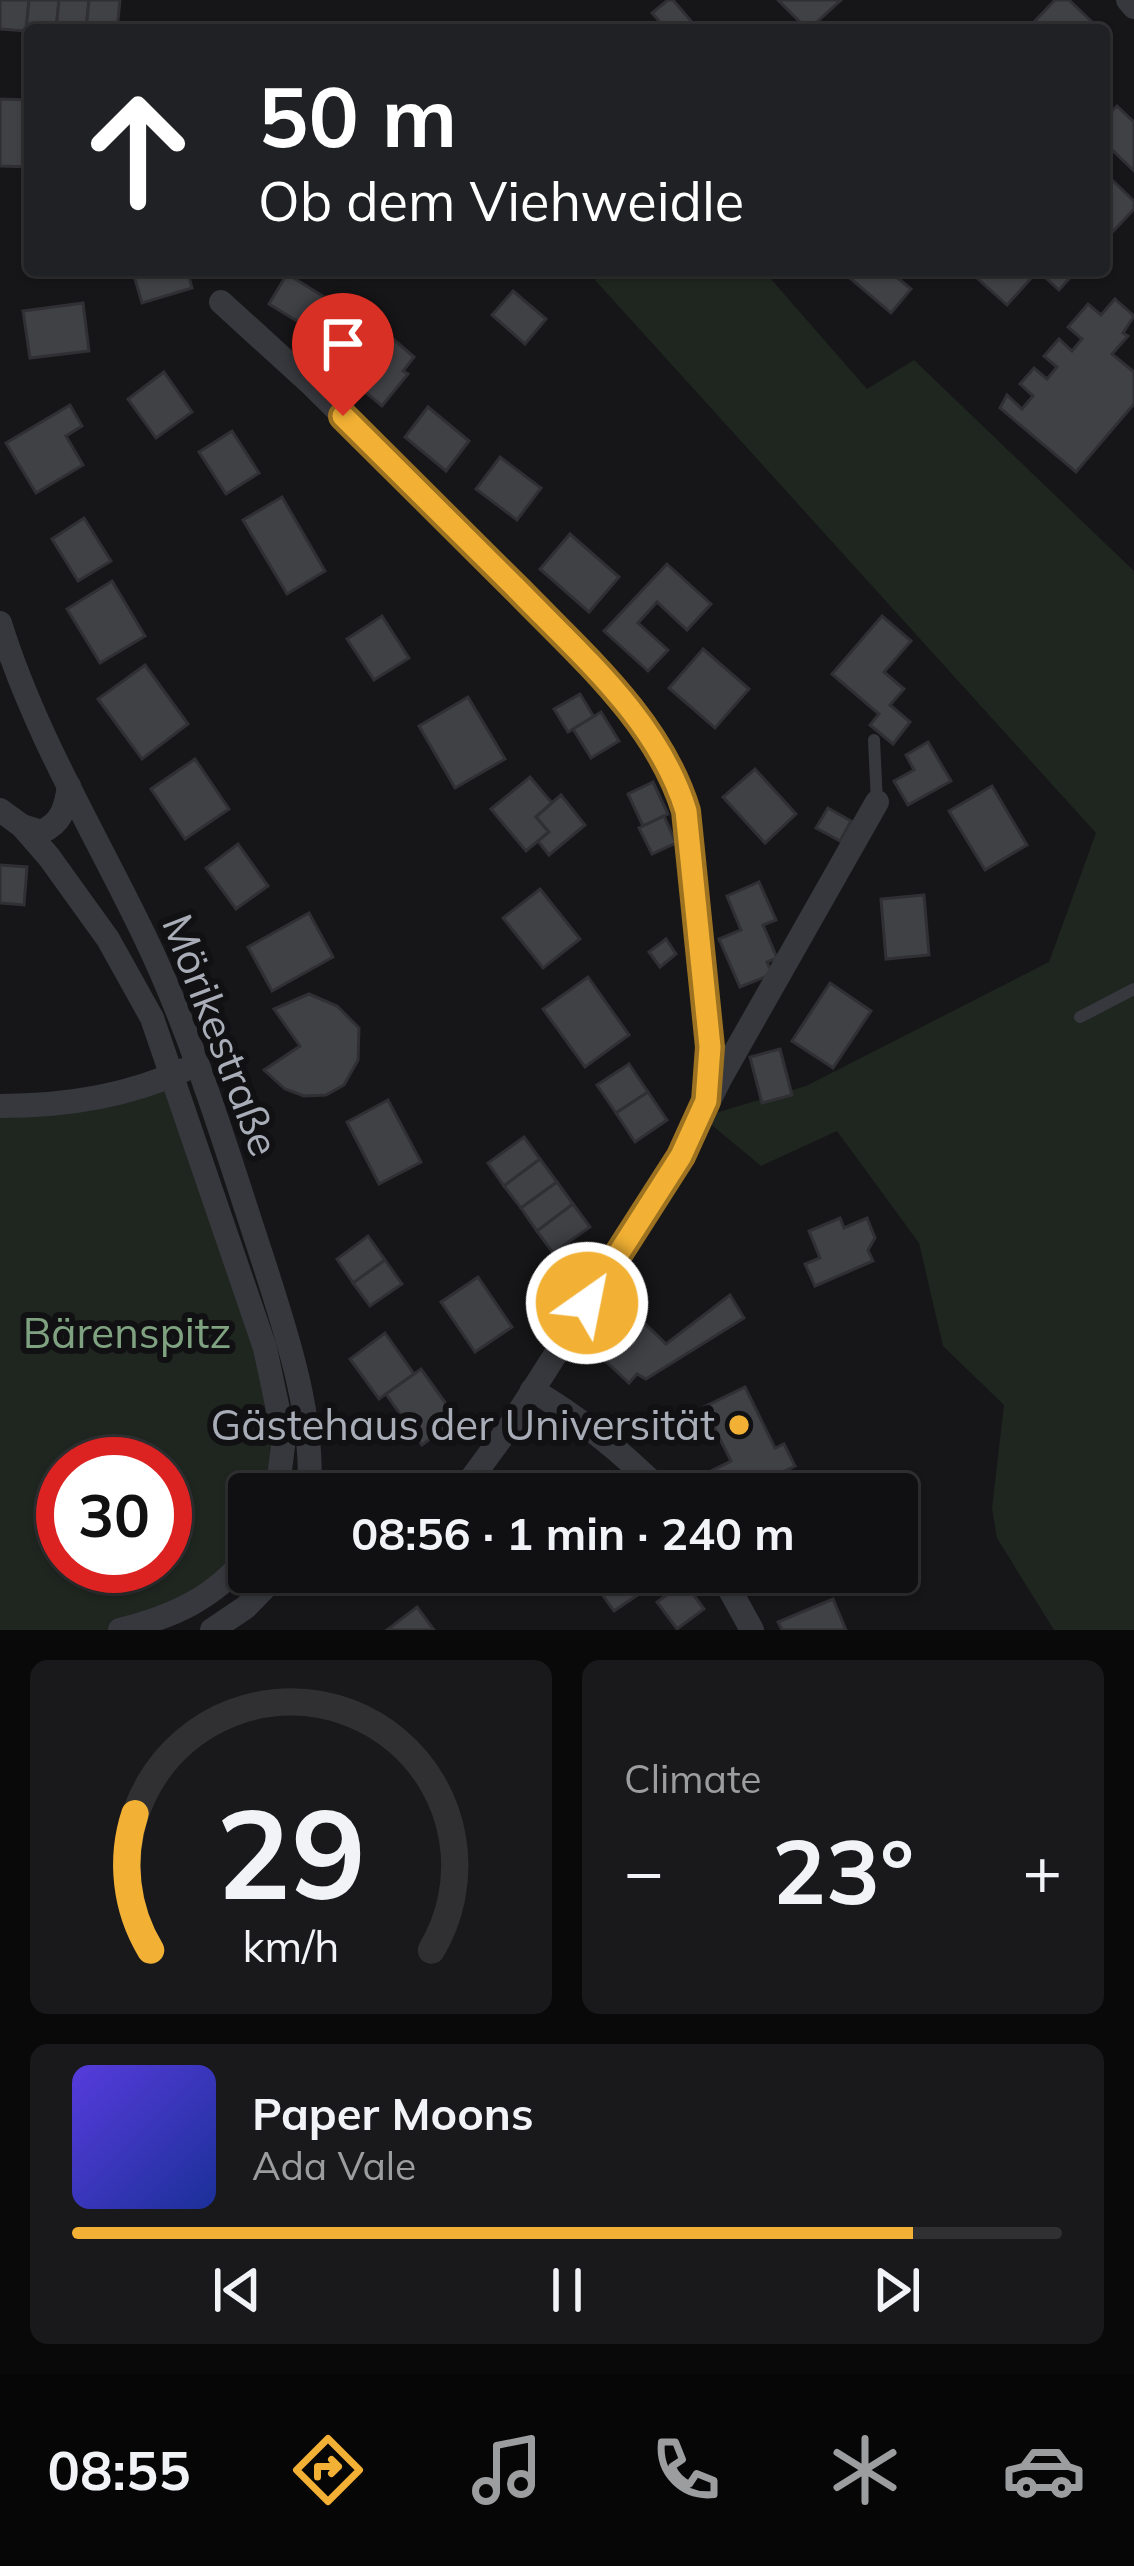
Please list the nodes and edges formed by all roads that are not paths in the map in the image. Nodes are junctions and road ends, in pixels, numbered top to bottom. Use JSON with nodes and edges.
{"nodes":[{"id":1,"x":1128,"y":0,"type":"edge"},
{"id":2,"x":1134,"y":7,"type":"edge"},
{"id":3,"x":221,"y":302,"type":"dead end"},
{"id":4,"x":0,"y":623,"type":"edge"},
{"id":5,"x":874,"y":740,"type":"dead end"},
{"id":6,"x":69,"y":786,"type":"junction"},
{"id":7,"x":877,"y":802,"type":"joint"},
{"id":8,"x":0,"y":810,"type":"edge"},
{"id":9,"x":22,"y":826,"type":"junction"},
{"id":10,"x":1134,"y":989,"type":"edge"},
{"id":11,"x":1080,"y":1017,"type":"dead end"},
{"id":12,"x":184,"y":1070,"type":"junction"},
{"id":13,"x":0,"y":1106,"type":"edge"},
{"id":14,"x":702,"y":1117,"type":"junction"},
{"id":15,"x":532,"y":1390,"type":"junction"},
{"id":16,"x":280,"y":1473,"type":"edge"},
{"id":17,"x":311,"y":1473,"type":"edge"},
{"id":18,"x":475,"y":1473,"type":"edge"},
{"id":19,"x":644,"y":1473,"type":"edge"},
{"id":20,"x":228,"y":1578,"type":"edge"},
{"id":21,"x":260,"y":1593,"type":"edge"},
{"id":22,"x":732,"y":1593,"type":"edge"},
{"id":23,"x":120,"y":1630,"type":"edge"},
{"id":24,"x":212,"y":1630,"type":"edge"},
{"id":25,"x":752,"y":1630,"type":"edge"}],
"edges":[{"from":1,"to":2,"type":"street"},
{"from":3,"to":14,"type":"street"},
{"from":4,"to":6,"type":"street","name":"Mörikestraße"},
{"from":5,"to":7,"type":"lane"},
{"from":6,"to":9,"type":"street"},
{"from":6,"to":12,"type":"street","name":"Mörikestraße"},
{"from":7,"to":14,"type":"street"},
{"from":8,"to":9,"type":"street"},
{"from":9,"to":12,"type":"street"},
{"from":10,"to":11,"type":"lane"},
{"from":12,"to":13,"type":"street"},
{"from":12,"to":16,"type":"street","name":"Mörikestraße"},
{"from":12,"to":17,"type":"street","name":"Mörikestraße"},
{"from":14,"to":15,"type":"street"},
{"from":15,"to":18,"type":"street"},
{"from":15,"to":19,"type":"street"},
{"from":20,"to":23,"type":"street"},
{"from":21,"to":24,"type":"street"},
{"from":22,"to":25,"type":"street"}]}
